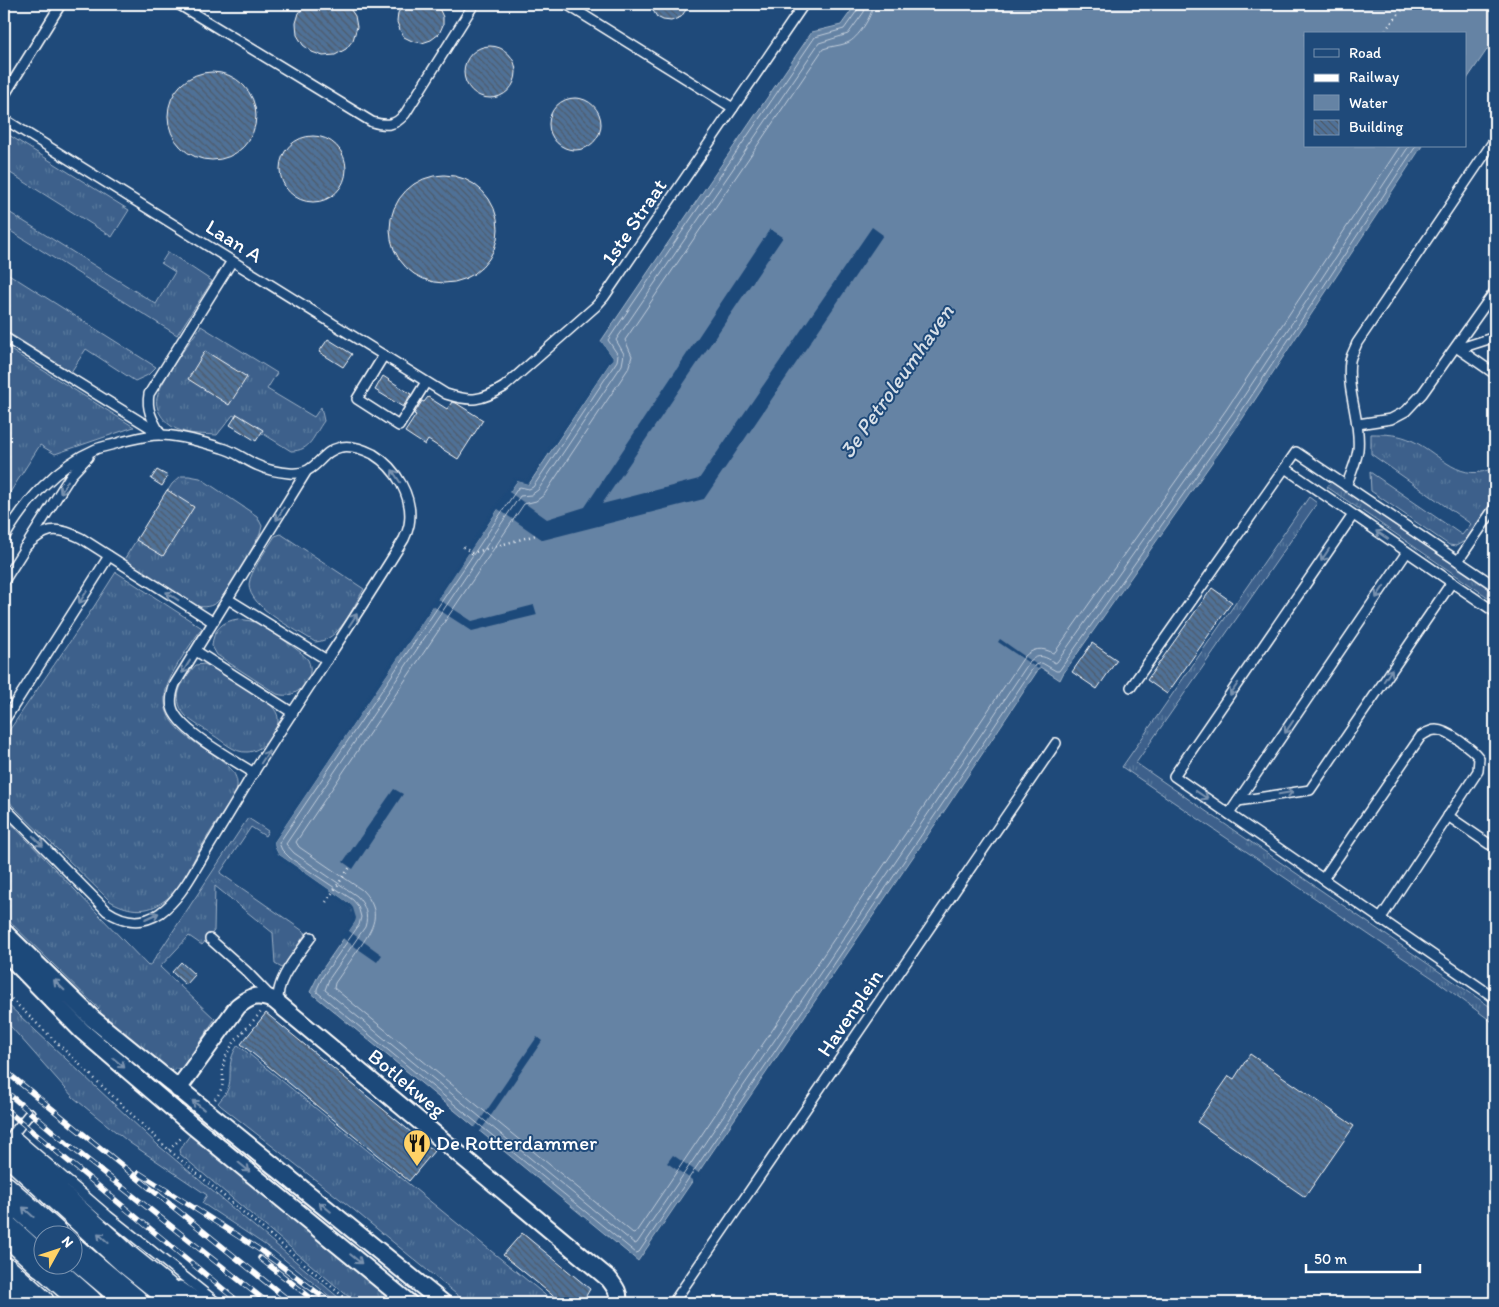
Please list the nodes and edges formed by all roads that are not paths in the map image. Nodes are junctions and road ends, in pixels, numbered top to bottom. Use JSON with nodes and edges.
{"nodes":[{"id":1,"x":61,"y":4,"type":"edge"},
{"id":2,"x":178,"y":4,"type":"edge"},
{"id":3,"x":474,"y":4,"type":"edge"},
{"id":4,"x":566,"y":4,"type":"edge"},
{"id":5,"x":804,"y":4,"type":"edge"},
{"id":6,"x":4,"y":96,"type":"edge"},
{"id":7,"x":733,"y":108,"type":"junction"},
{"id":8,"x":4,"y":118,"type":"edge"},
{"id":9,"x":1495,"y":139,"type":"edge"},
{"id":10,"x":232,"y":261,"type":"junction"},
{"id":11,"x":1495,"y":291,"type":"edge"},
{"id":12,"x":4,"y":336,"type":"edge"},
{"id":13,"x":1495,"y":337,"type":"edge"},
{"id":14,"x":1456,"y":347,"type":"junction"},
{"id":15,"x":384,"y":356,"type":"junction"},
{"id":16,"x":1495,"y":374,"type":"edge"},
{"id":17,"x":426,"y":382,"type":"junction"},
{"id":18,"x":446,"y":394,"type":"joint"},
{"id":19,"x":1358,"y":424,"type":"junction"},
{"id":20,"x":161,"y":435,"type":"junction"},
{"id":21,"x":95,"y":450,"type":"junction"},
{"id":22,"x":1285,"y":468,"type":"junction"},
{"id":23,"x":306,"y":472,"type":"junction"},
{"id":24,"x":1346,"y":486,"type":"junction"},
{"id":25,"x":1495,"y":507,"type":"edge"},
{"id":26,"x":1353,"y":514,"type":"junction"},
{"id":27,"x":4,"y":538,"type":"edge"},
{"id":28,"x":24,"y":548,"type":"junction"},
{"id":29,"x":1407,"y":552,"type":"junction"},
{"id":30,"x":109,"y":556,"type":"junction"},
{"id":31,"x":1458,"y":561,"type":"junction"},
{"id":32,"x":4,"y":581,"type":"edge"},
{"id":33,"x":1452,"y":582,"type":"junction"},
{"id":34,"x":1495,"y":586,"type":"edge"},
{"id":35,"x":228,"y":599,"type":"junction"},
{"id":36,"x":1495,"y":612,"type":"edge"},
{"id":37,"x":213,"y":622,"type":"junction"},
{"id":38,"x":196,"y":651,"type":"junction"},
{"id":39,"x":327,"y":660,"type":"junction"},
{"id":40,"x":1131,"y":687,"type":"dead end"},
{"id":41,"x":293,"y":713,"type":"junction"},
{"id":42,"x":4,"y":721,"type":"edge"},
{"id":43,"x":1056,"y":743,"type":"dead end"},
{"id":44,"x":254,"y":773,"type":"junction"},
{"id":45,"x":1238,"y":801,"type":"junction"},
{"id":46,"x":4,"y":807,"type":"edge"},
{"id":47,"x":1229,"y":814,"type":"junction"},
{"id":48,"x":1448,"y":816,"type":"junction"},
{"id":49,"x":1495,"y":846,"type":"edge"},
{"id":50,"x":1324,"y":879,"type":"junction"},
{"id":51,"x":1381,"y":918,"type":"junction"},
{"id":52,"x":4,"y":932,"type":"edge"},
{"id":53,"x":311,"y":937,"type":"dead end"},
{"id":54,"x":210,"y":939,"type":"dead end"},
{"id":55,"x":4,"y":951,"type":"edge"},
{"id":56,"x":1495,"y":998,"type":"edge"},
{"id":57,"x":275,"y":1001,"type":"junction"},
{"id":58,"x":88,"y":1025,"type":"junction"},
{"id":59,"x":178,"y":1089,"type":"junction"},
{"id":60,"x":30,"y":1113,"type":"dead end"},
{"id":61,"x":4,"y":1148,"type":"edge"},
{"id":62,"x":4,"y":1190,"type":"edge"},
{"id":63,"x":42,"y":1224,"type":"edge"},
{"id":64,"x":4,"y":1228,"type":"edge"},
{"id":65,"x":32,"y":1254,"type":"edge"},
{"id":66,"x":82,"y":1259,"type":"edge"},
{"id":67,"x":4,"y":1272,"type":"edge"},
{"id":68,"x":55,"y":1274,"type":"edge"},
{"id":69,"x":171,"y":1286,"type":"edge"},
{"id":70,"x":40,"y":1303,"type":"edge"},
{"id":71,"x":88,"y":1303,"type":"edge"},
{"id":72,"x":134,"y":1303,"type":"edge"},
{"id":73,"x":205,"y":1303,"type":"edge"},
{"id":74,"x":217,"y":1303,"type":"edge"},
{"id":75,"x":409,"y":1303,"type":"edge"},
{"id":76,"x":443,"y":1303,"type":"edge"},
{"id":77,"x":618,"y":1303,"type":"edge"},
{"id":78,"x":673,"y":1303,"type":"edge"}],
"edges":[{"from":1,"to":6,"type":"lane"},
{"from":2,"to":3,"type":"lane"},
{"from":4,"to":7,"type":"lane"},
{"from":5,"to":7,"type":"lane","name":"1ste Straat"},
{"from":7,"to":18,"type":"lane","name":"1ste Straat"},
{"from":8,"to":10,"type":"lane","name":"Laan A"},
{"from":9,"to":19,"type":"lane"},
{"from":10,"to":15,"type":"lane","name":"Laan A"},
{"from":10,"to":20,"type":"lane"},
{"from":11,"to":14,"type":"lane"},
{"from":12,"to":20,"type":"lane"},
{"from":13,"to":14,"type":"lane"},
{"from":14,"to":16,"type":"lane"},
{"from":14,"to":19,"type":"lane"},
{"from":15,"to":17,"type":"lane","name":"Laan A"},
{"from":15,"to":17,"type":"lane"},
{"from":17,"to":18,"type":"lane","name":"Laan A"},
{"from":19,"to":24,"type":"lane"},
{"from":20,"to":21,"type":"lane"},
{"from":20,"to":23,"type":"lane"},
{"from":21,"to":27,"type":"lane"},
{"from":21,"to":28,"type":"lane","one_way":true},
{"from":22,"to":24,"type":"lane"},
{"from":22,"to":26,"type":"lane"},
{"from":22,"to":40,"type":"lane"},
{"from":23,"to":35,"type":"lane","one_way":true},
{"from":39,"to":23,"type":"lane","one_way":true},
{"from":24,"to":31,"type":"lane"},
{"from":25,"to":31,"type":"lane"},
{"from":29,"to":26,"type":"lane","one_way":true},
{"from":26,"to":47,"type":"lane","one_way":true},
{"from":28,"to":30,"type":"lane"},
{"from":28,"to":32,"type":"lane"},
{"from":29,"to":33,"type":"lane"},
{"from":29,"to":45,"type":"lane","one_way":true},
{"from":37,"to":30,"type":"lane","one_way":true},
{"from":30,"to":42,"type":"lane","one_way":true},
{"from":31,"to":34,"type":"lane"},
{"from":33,"to":36,"type":"lane"},
{"from":45,"to":33,"type":"lane","one_way":true},
{"from":35,"to":37,"type":"lane"},
{"from":35,"to":39,"type":"lane"},
{"from":37,"to":38,"type":"lane"},
{"from":38,"to":41,"type":"lane"},
{"from":38,"to":44,"type":"lane","one_way":true},
{"from":39,"to":41,"type":"lane"},
{"from":44,"to":41,"type":"lane","one_way":true},
{"from":43,"to":78,"type":"lane","name":"Havenplein"},
{"from":46,"to":44,"type":"lane","one_way":true},
{"from":45,"to":47,"type":"lane"},
{"from":47,"to":50,"type":"lane"},
{"from":48,"to":49,"type":"lane"},
{"from":48,"to":50,"type":"lane"},
{"from":48,"to":51,"type":"lane"},
{"from":50,"to":51,"type":"lane"},
{"from":51,"to":56,"type":"lane"},
{"from":58,"to":52,"type":"street","one_way":true},
{"from":53,"to":57,"type":"lane"},
{"from":54,"to":57,"type":"lane"},
{"from":55,"to":58,"type":"street"},
{"from":57,"to":59,"type":"street"},
{"from":57,"to":77,"type":"street","name":"Botlekweg"},
{"from":58,"to":59,"type":"street"},
{"from":58,"to":75,"type":"street","one_way":true},
{"from":76,"to":59,"type":"street","one_way":true},
{"from":60,"to":74,"type":"lane"},
{"from":69,"to":61,"type":"highway","one_way":true},
{"from":63,"to":62,"type":"highway","one_way":true},
{"from":64,"to":65,"type":"highway"},
{"from":66,"to":72,"type":"highway"},
{"from":67,"to":70,"type":"highway"},
{"from":68,"to":71,"type":"highway"},
{"from":69,"to":73,"type":"lane"}]}
